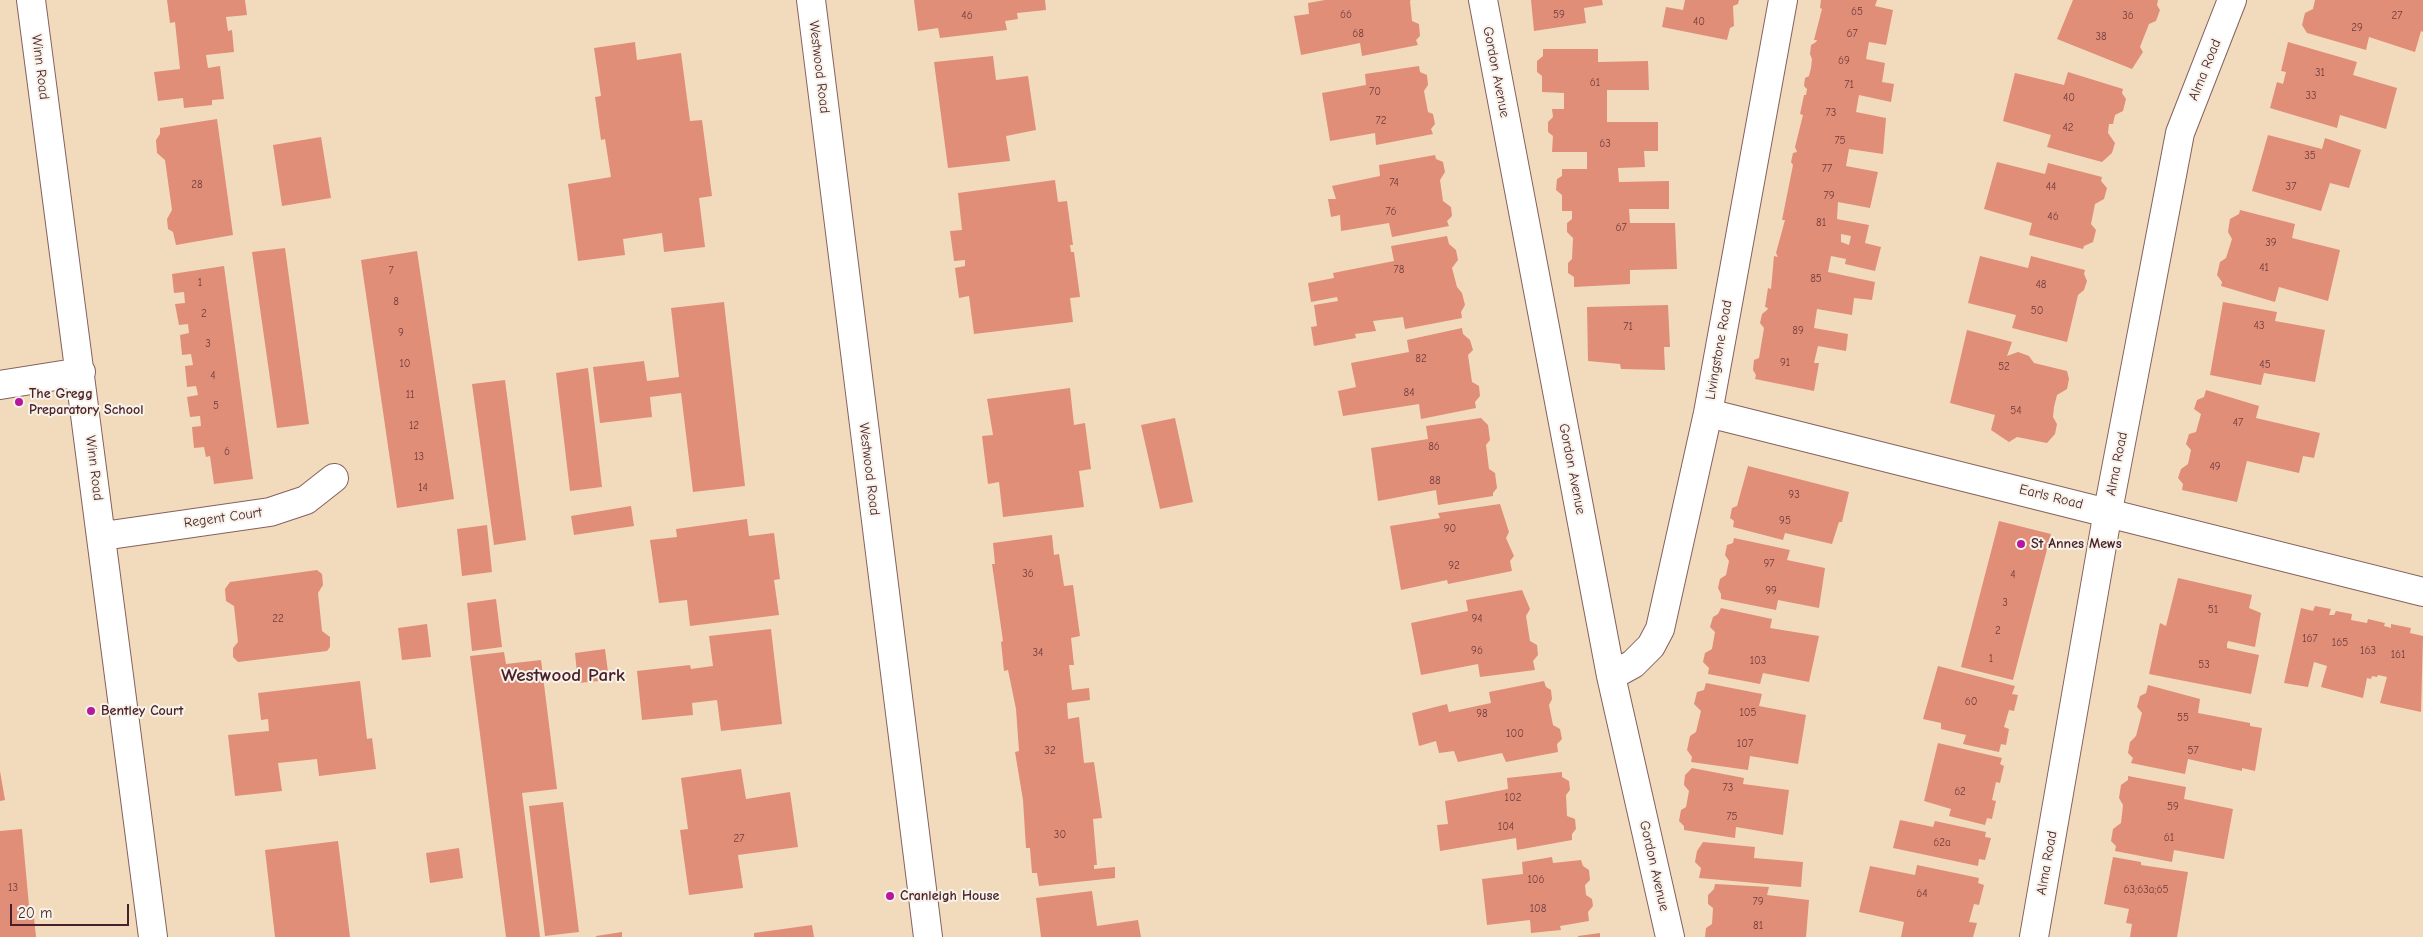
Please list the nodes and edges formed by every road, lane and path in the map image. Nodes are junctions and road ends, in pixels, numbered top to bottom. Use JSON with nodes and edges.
{"nodes":[{"id":1,"x":31,"y":0,"type":"edge"},
{"id":2,"x":811,"y":0,"type":"edge"},
{"id":3,"x":1483,"y":0,"type":"edge"},
{"id":4,"x":1782,"y":0,"type":"edge"},
{"id":5,"x":2232,"y":0,"type":"edge"},
{"id":6,"x":81,"y":372,"type":"junction"},
{"id":7,"x":0,"y":384,"type":"edge"},
{"id":8,"x":1708,"y":413,"type":"junction"},
{"id":9,"x":334,"y":478,"type":"dead end"},
{"id":10,"x":2108,"y":511,"type":"junction"},
{"id":11,"x":103,"y":536,"type":"junction"},
{"id":12,"x":2423,"y":592,"type":"edge"},
{"id":13,"x":1611,"y":676,"type":"junction"},
{"id":14,"x":153,"y":937,"type":"edge"},
{"id":15,"x":928,"y":937,"type":"edge"},
{"id":16,"x":1670,"y":937,"type":"edge"},
{"id":17,"x":2034,"y":937,"type":"edge"}],
"edges":[{"from":1,"to":6,"type":"street","name":"Winn Road"},
{"from":2,"to":15,"type":"street","name":"Westwood Road"},
{"from":3,"to":13,"type":"street","name":"Gordon Avenue"},
{"from":4,"to":8,"type":"street","name":"Livingstone Road"},
{"from":5,"to":10,"type":"street","name":"Alma Road"},
{"from":6,"to":7,"type":"street"},
{"from":6,"to":11,"type":"street","name":"Winn Road"},
{"from":8,"to":10,"type":"street","name":"Earls Road"},
{"from":8,"to":13,"type":"street","name":"Livingstone Road"},
{"from":9,"to":11,"type":"street","name":"Regent Court"},
{"from":10,"to":12,"type":"street","name":"Earls Road"},
{"from":10,"to":17,"type":"street","name":"Alma Road"},
{"from":11,"to":14,"type":"street","name":"Winn Road"},
{"from":13,"to":16,"type":"street","name":"Gordon Avenue"}]}
